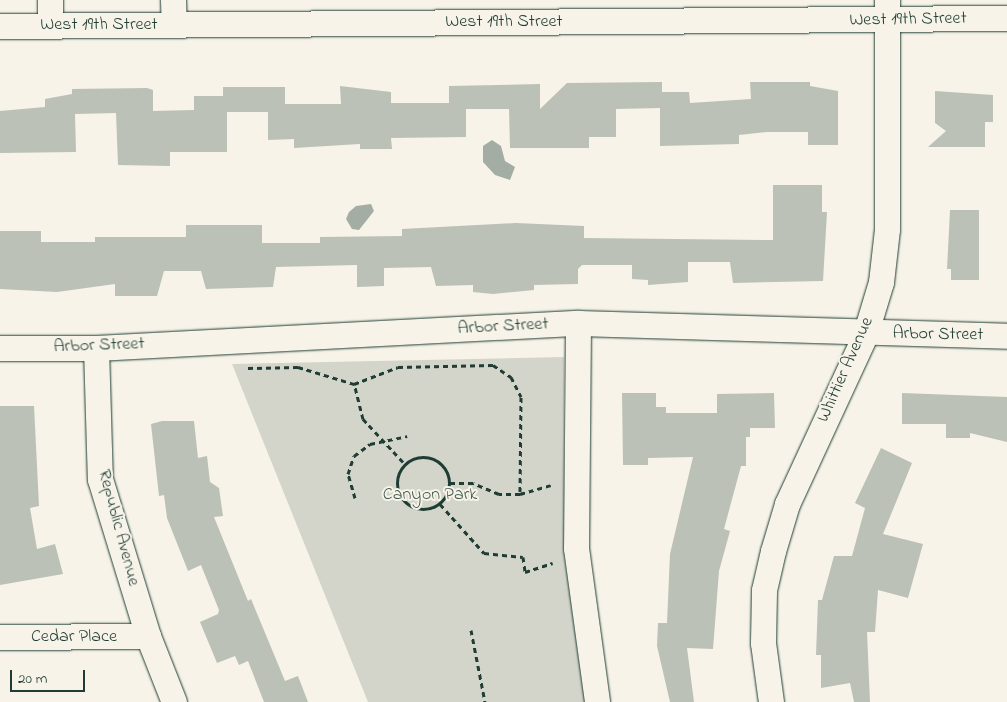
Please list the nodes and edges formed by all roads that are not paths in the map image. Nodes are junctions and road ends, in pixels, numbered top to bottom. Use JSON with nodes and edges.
{"nodes":[{"id":1,"x":50,"y":0,"type":"edge"},
{"id":2,"x":173,"y":0,"type":"edge"},
{"id":3,"x":887,"y":10,"type":"edge"},
{"id":4,"x":479,"y":11,"type":"edge"},
{"id":5,"x":1007,"y":18,"type":"edge"},
{"id":6,"x":174,"y":24,"type":"junction"},
{"id":7,"x":50,"y":25,"type":"junction"},
{"id":8,"x":0,"y":26,"type":"edge"},
{"id":9,"x":578,"y":323,"type":"junction"},
{"id":10,"x":865,"y":334,"type":"junction"},
{"id":11,"x":1007,"y":336,"type":"edge"},
{"id":12,"x":0,"y":348,"type":"edge"},
{"id":13,"x":96,"y":348,"type":"junction"},
{"id":14,"x":148,"y":636,"type":"junction"},
{"id":15,"x":0,"y":638,"type":"edge"},
{"id":16,"x":174,"y":702,"type":"edge"},
{"id":17,"x":597,"y":702,"type":"edge"},
{"id":18,"x":771,"y":702,"type":"edge"}],
"edges":[{"from":1,"to":7,"type":"street"},
{"from":2,"to":6,"type":"street"},
{"from":3,"to":4,"type":"street","name":"West 19th Street"},
{"from":3,"to":5,"type":"street","name":"West 19th Street"},
{"from":3,"to":10,"type":"street","name":"Whittier Avenue"},
{"from":4,"to":6,"type":"street","name":"West 19th Street"},
{"from":6,"to":7,"type":"street","name":"West 19th Street"},
{"from":7,"to":8,"type":"street","name":"West 19th Street"},
{"from":9,"to":10,"type":"street","name":"Arbor Street"},
{"from":9,"to":13,"type":"street","name":"Arbor Street"},
{"from":9,"to":17,"type":"street"},
{"from":10,"to":11,"type":"street","name":"Arbor Street"},
{"from":10,"to":18,"type":"street","name":"Whittier Avenue"},
{"from":12,"to":13,"type":"street","name":"Arbor Street"},
{"from":13,"to":14,"type":"street","name":"Republic Avenue"},
{"from":14,"to":15,"type":"street","name":"Cedar Place"},
{"from":14,"to":16,"type":"street","name":"Republic Avenue"}]}
